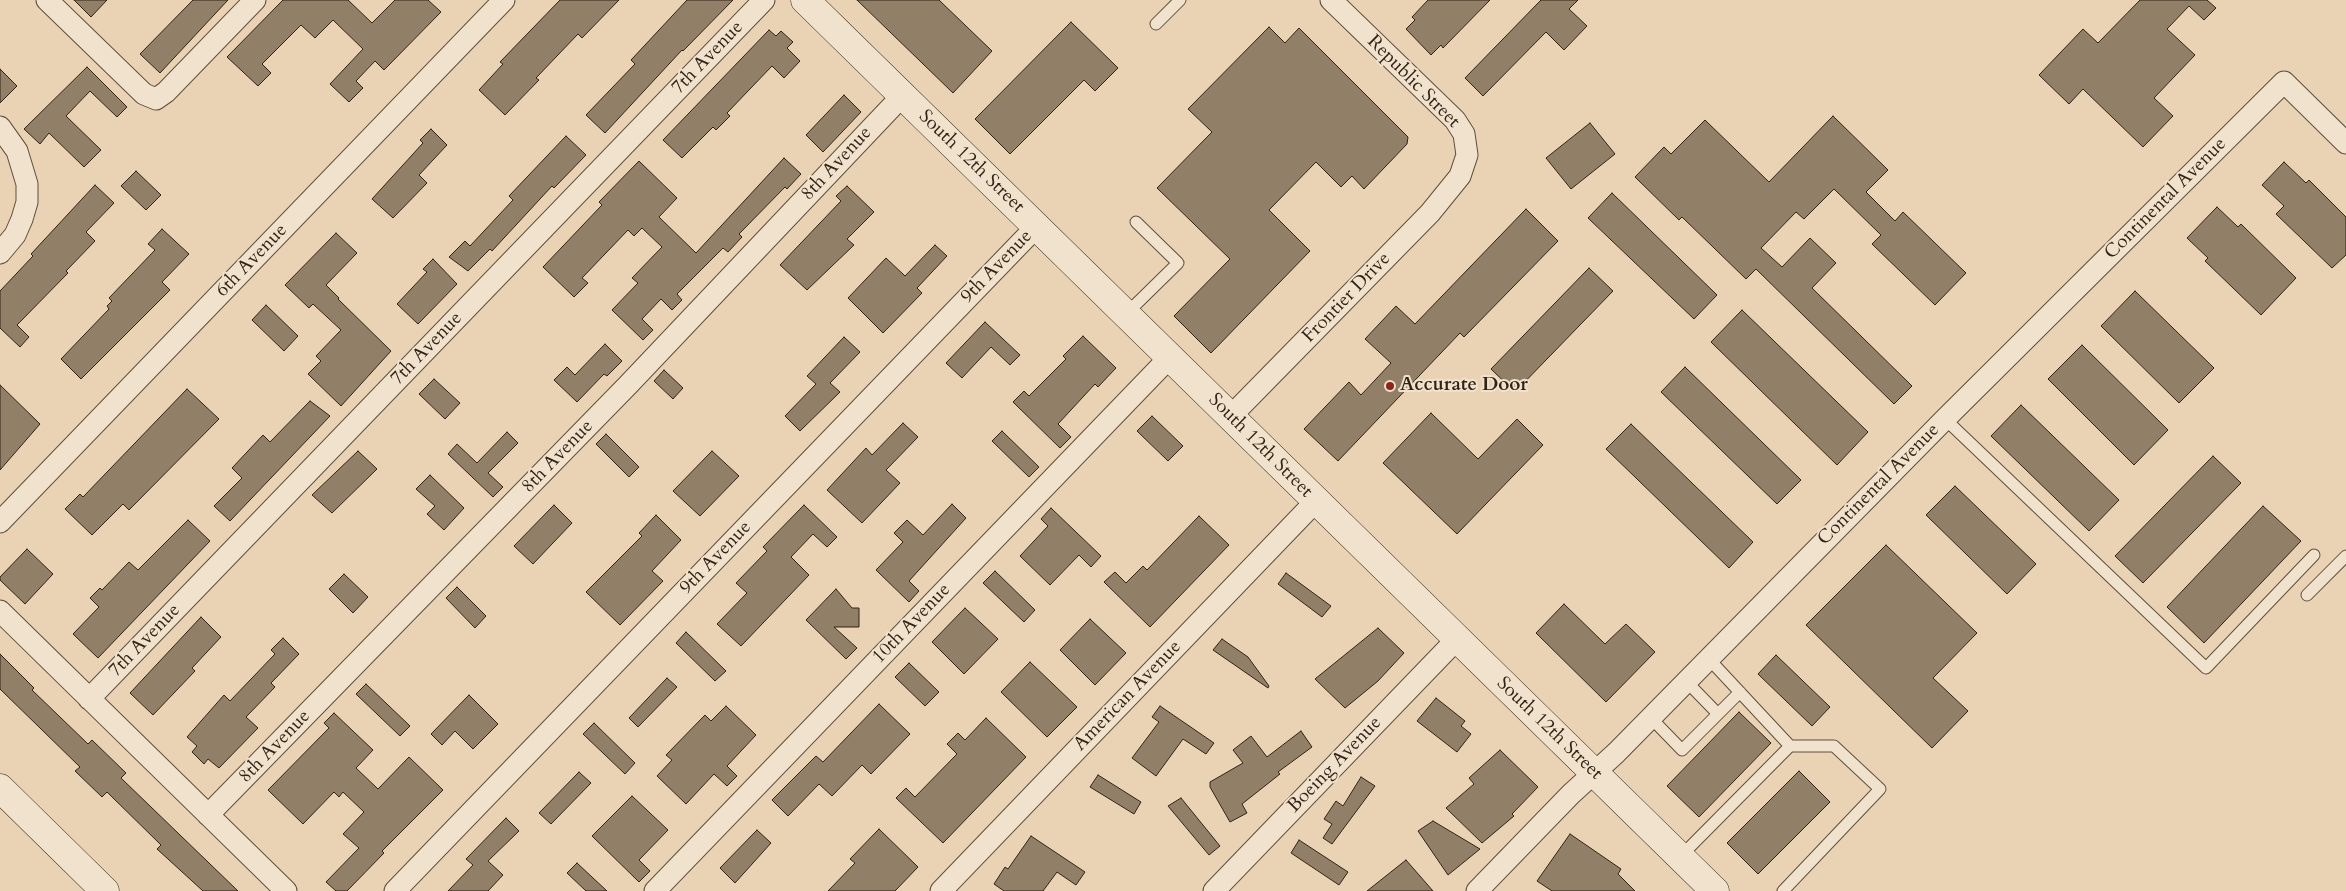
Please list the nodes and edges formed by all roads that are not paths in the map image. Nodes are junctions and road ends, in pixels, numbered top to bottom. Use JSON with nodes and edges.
{"nodes":[{"id":1,"x":46,"y":0,"type":"edge"},
{"id":2,"x":255,"y":0,"type":"edge"},
{"id":3,"x":504,"y":0,"type":"edge"},
{"id":4,"x":764,"y":0,"type":"edge"},
{"id":5,"x":805,"y":0,"type":"edge"},
{"id":6,"x":1180,"y":0,"type":"edge"},
{"id":7,"x":1331,"y":0,"type":"edge"},
{"id":8,"x":1156,"y":24,"type":"dead end"},
{"id":9,"x":903,"y":95,"type":"junction"},
{"id":10,"x":0,"y":127,"type":"edge"},
{"id":11,"x":2346,"y":143,"type":"edge"},
{"id":12,"x":1460,"y":176,"type":"joint"},
{"id":13,"x":1136,"y":222,"type":"dead end"},
{"id":14,"x":1037,"y":226,"type":"junction"},
{"id":15,"x":0,"y":253,"type":"edge"},
{"id":16,"x":1126,"y":314,"type":"junction"},
{"id":17,"x":1170,"y":357,"type":"junction"},
{"id":18,"x":1230,"y":417,"type":"junction"},
{"id":19,"x":1945,"y":419,"type":"junction"},
{"id":20,"x":1316,"y":501,"type":"junction"},
{"id":21,"x":0,"y":522,"type":"edge"},
{"id":22,"x":2314,"y":555,"type":"dead end"},
{"id":23,"x":2344,"y":563,"type":"edge"},
{"id":24,"x":2307,"y":595,"type":"dead end"},
{"id":25,"x":0,"y":611,"type":"edge"},
{"id":26,"x":1457,"y":639,"type":"junction"},
{"id":27,"x":1708,"y":658,"type":"junction"},
{"id":28,"x":1686,"y":681,"type":"junction"},
{"id":29,"x":1740,"y":692,"type":"junction"},
{"id":30,"x":89,"y":699,"type":"junction"},
{"id":31,"x":1718,"y":714,"type":"junction"},
{"id":32,"x":1651,"y":718,"type":"junction"},
{"id":33,"x":1790,"y":746,"type":"junction"},
{"id":34,"x":1594,"y":773,"type":"junction"},
{"id":35,"x":0,"y":788,"type":"edge"},
{"id":36,"x":208,"y":815,"type":"junction"},
{"id":37,"x":1680,"y":857,"type":"junction"},
{"id":38,"x":105,"y":891,"type":"edge"},
{"id":39,"x":286,"y":891,"type":"edge"},
{"id":40,"x":395,"y":891,"type":"edge"},
{"id":41,"x":654,"y":891,"type":"edge"},
{"id":42,"x":941,"y":891,"type":"edge"},
{"id":43,"x":1214,"y":891,"type":"edge"},
{"id":44,"x":1477,"y":891,"type":"edge"},
{"id":45,"x":1715,"y":891,"type":"edge"},
{"id":46,"x":1784,"y":891,"type":"edge"}],
"edges":[{"from":1,"to":2,"type":"street"},
{"from":3,"to":21,"type":"street","name":"6th Avenue"},
{"from":4,"to":30,"type":"street","name":"7th Avenue"},
{"from":5,"to":9,"type":"street","name":"South 12th Street"},
{"from":6,"to":8,"type":"lane"},
{"from":7,"to":12,"type":"street","name":"Republic Street"},
{"from":9,"to":14,"type":"street","name":"South 12th Street"},
{"from":9,"to":36,"type":"street","name":"8th Avenue"},
{"from":10,"to":15,"type":"street"},
{"from":11,"to":19,"type":"street","name":"Continental Avenue"},
{"from":12,"to":18,"type":"street","name":"Frontier Drive"},
{"from":13,"to":16,"type":"lane"},
{"from":14,"to":16,"type":"street","name":"South 12th Street"},
{"from":14,"to":40,"type":"street","name":"9th Avenue"},
{"from":16,"to":17,"type":"street","name":"South 12th Street"},
{"from":17,"to":18,"type":"street","name":"South 12th Street"},
{"from":17,"to":41,"type":"street","name":"10th Avenue"},
{"from":18,"to":20,"type":"street","name":"South 12th Street"},
{"from":19,"to":22,"type":"lane"},
{"from":19,"to":27,"type":"street","name":"Continental Avenue"},
{"from":20,"to":26,"type":"street","name":"South 12th Street"},
{"from":20,"to":42,"type":"street","name":"American Avenue"},
{"from":23,"to":24,"type":"lane"},
{"from":25,"to":30,"type":"street"},
{"from":26,"to":34,"type":"street","name":"South 12th Street"},
{"from":26,"to":43,"type":"street","name":"Boeing Avenue"},
{"from":27,"to":28,"type":"street","name":"Continental Avenue"},
{"from":27,"to":29,"type":"lane"},
{"from":28,"to":31,"type":"lane"},
{"from":28,"to":32,"type":"street","name":"Continental Avenue"},
{"from":29,"to":31,"type":"lane"},
{"from":29,"to":33,"type":"lane"},
{"from":30,"to":36,"type":"street"},
{"from":31,"to":32,"type":"lane"},
{"from":32,"to":34,"type":"street","name":"Continental Avenue"},
{"from":33,"to":37,"type":"lane"},
{"from":33,"to":46,"type":"lane"},
{"from":34,"to":37,"type":"street","name":"South 12th Street"},
{"from":34,"to":44,"type":"street","name":"Continental Avenue"},
{"from":35,"to":38,"type":"street"},
{"from":36,"to":39,"type":"street"},
{"from":37,"to":45,"type":"street","name":"South 12th Street"}]}
